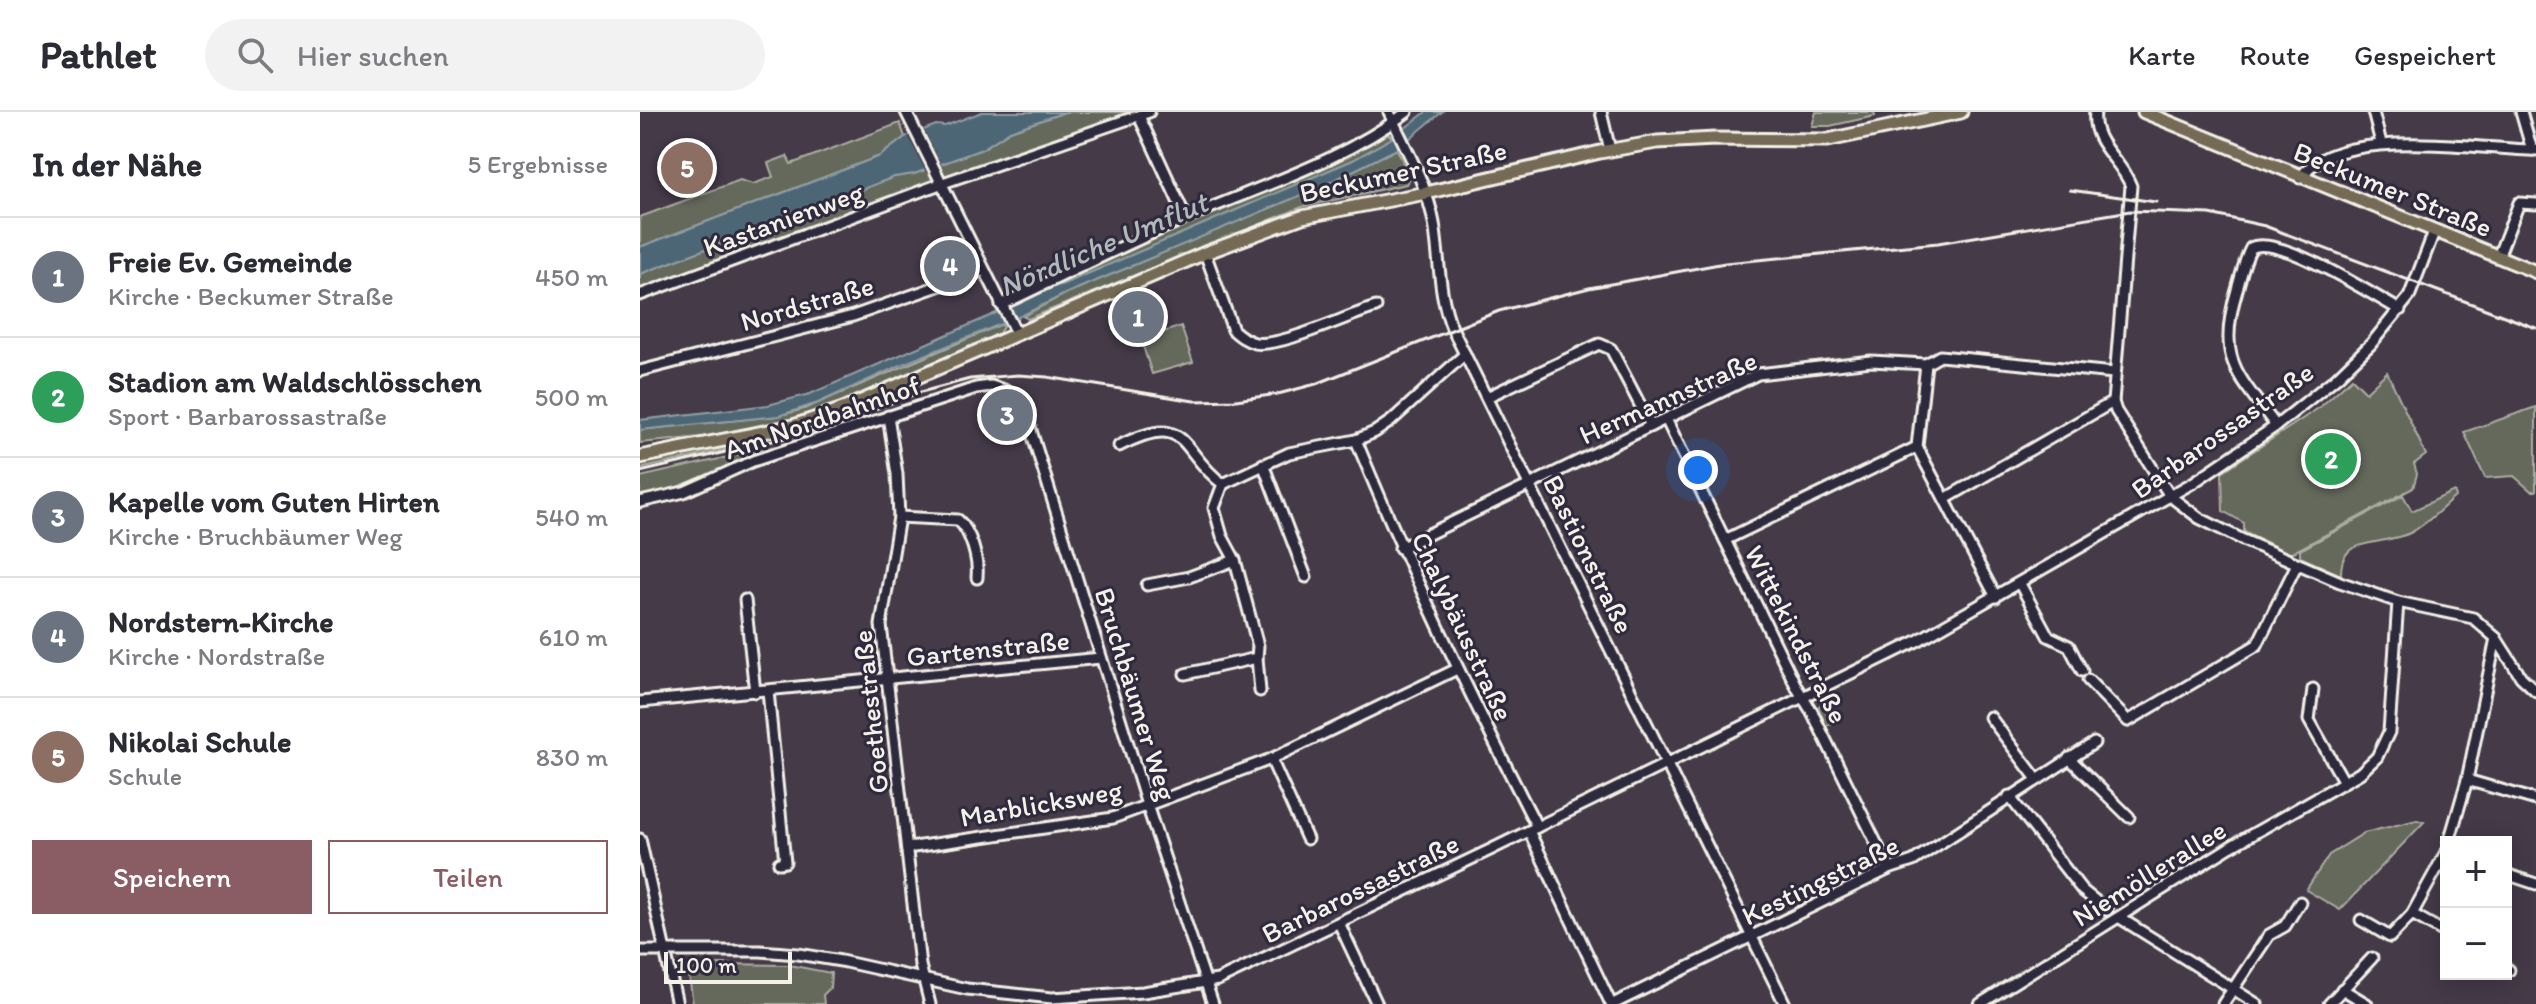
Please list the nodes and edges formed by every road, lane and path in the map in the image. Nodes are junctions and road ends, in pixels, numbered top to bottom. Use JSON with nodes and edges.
{"nodes":[{"id":1,"x":906,"y":112,"type":"edge"},
{"id":2,"x":1389,"y":112,"type":"edge"},
{"id":3,"x":1407,"y":112,"type":"edge"},
{"id":4,"x":1601,"y":112,"type":"edge"},
{"id":5,"x":1961,"y":112,"type":"edge"},
{"id":6,"x":2095,"y":112,"type":"edge"},
{"id":7,"x":2144,"y":112,"type":"edge"},
{"id":8,"x":2373,"y":112,"type":"edge"},
{"id":9,"x":2521,"y":112,"type":"edge"},
{"id":10,"x":1144,"y":114,"type":"edge"},
{"id":11,"x":1395,"y":126,"type":"junction"},
{"id":12,"x":2381,"y":143,"type":"junction"},
{"id":13,"x":1610,"y":150,"type":"junction"},
{"id":14,"x":2534,"y":150,"type":"edge"},
{"id":15,"x":2300,"y":178,"type":"junction"},
{"id":16,"x":940,"y":184,"type":"junction"},
{"id":17,"x":1426,"y":193,"type":"junction"},
{"id":18,"x":2536,"y":204,"type":"edge"},
{"id":19,"x":1186,"y":218,"type":"junction"},
{"id":20,"x":2434,"y":232,"type":"junction"},
{"id":21,"x":1205,"y":253,"type":"junction"},
{"id":22,"x":2498,"y":257,"type":"junction"},
{"id":23,"x":984,"y":270,"type":"junction"},
{"id":24,"x":2536,"y":272,"type":"edge"},
{"id":25,"x":640,"y":295,"type":"edge"},
{"id":26,"x":1002,"y":306,"type":"junction"},
{"id":27,"x":1376,"y":307,"type":"dead end"},
{"id":28,"x":2400,"y":310,"type":"junction"},
{"id":29,"x":1013,"y":327,"type":"junction"},
{"id":30,"x":1465,"y":354,"type":"junction"},
{"id":31,"x":1926,"y":364,"type":"junction"},
{"id":32,"x":640,"y":371,"type":"edge"},
{"id":33,"x":2114,"y":373,"type":"junction"},
{"id":34,"x":1487,"y":397,"type":"junction"},
{"id":35,"x":1018,"y":398,"type":"joint"},
{"id":36,"x":2113,"y":402,"type":"junction"},
{"id":37,"x":888,"y":416,"type":"junction"},
{"id":38,"x":1666,"y":419,"type":"junction"},
{"id":39,"x":1651,"y":426,"type":"junction"},
{"id":40,"x":2276,"y":426,"type":"junction"},
{"id":41,"x":1356,"y":440,"type":"junction"},
{"id":42,"x":723,"y":442,"type":"junction"},
{"id":43,"x":1119,"y":446,"type":"dead end"},
{"id":44,"x":1917,"y":447,"type":"junction"},
{"id":45,"x":640,"y":450,"type":"edge"},
{"id":46,"x":640,"y":457,"type":"edge"},
{"id":47,"x":1263,"y":464,"type":"junction"},
{"id":48,"x":1223,"y":484,"type":"junction"},
{"id":49,"x":1531,"y":485,"type":"junction"},
{"id":50,"x":2170,"y":496,"type":"junction"},
{"id":51,"x":1945,"y":499,"type":"junction"},
{"id":52,"x":640,"y":502,"type":"edge"},
{"id":53,"x":899,"y":517,"type":"junction"},
{"id":54,"x":1725,"y":540,"type":"junction"},
{"id":55,"x":1400,"y":548,"type":"junction"},
{"id":56,"x":1235,"y":560,"type":"junction"},
{"id":57,"x":2297,"y":564,"type":"junction"},
{"id":58,"x":1306,"y":577,"type":"dead end"},
{"id":59,"x":977,"y":578,"type":"dead end"},
{"id":60,"x":2020,"y":584,"type":"junction"},
{"id":61,"x":1147,"y":585,"type":"dead end"},
{"id":62,"x":1996,"y":597,"type":"junction"},
{"id":63,"x":745,"y":600,"type":"dead end"},
{"id":64,"x":2398,"y":602,"type":"junction"},
{"id":65,"x":2496,"y":638,"type":"junction"},
{"id":66,"x":1101,"y":658,"type":"junction"},
{"id":67,"x":1257,"y":658,"type":"junction"},
{"id":68,"x":1457,"y":669,"type":"junction"},
{"id":69,"x":1185,"y":674,"type":"dead end"},
{"id":70,"x":886,"y":680,"type":"junction"},
{"id":71,"x":2313,"y":689,"type":"dead end"},
{"id":72,"x":768,"y":691,"type":"junction"},
{"id":73,"x":1260,"y":691,"type":"dead end"},
{"id":74,"x":2536,"y":691,"type":"edge"},
{"id":75,"x":755,"y":692,"type":"junction"},
{"id":76,"x":1803,"y":698,"type":"junction"},
{"id":77,"x":640,"y":702,"type":"edge"},
{"id":78,"x":1990,"y":717,"type":"dead end"},
{"id":79,"x":2094,"y":743,"type":"dead end"},
{"id":80,"x":2069,"y":758,"type":"junction"},
{"id":81,"x":1271,"y":759,"type":"junction"},
{"id":82,"x":1668,"y":763,"type":"junction"},
{"id":83,"x":2036,"y":778,"type":"junction"},
{"id":84,"x":2467,"y":780,"type":"junction"},
{"id":85,"x":2344,"y":782,"type":"junction"},
{"id":86,"x":2009,"y":796,"type":"junction"},
{"id":87,"x":2536,"y":800,"type":"edge"},
{"id":88,"x":1147,"y":805,"type":"junction"},
{"id":89,"x":2129,"y":817,"type":"dead end"},
{"id":90,"x":1533,"y":829,"type":"junction"},
{"id":91,"x":2451,"y":836,"type":"edge"},
{"id":92,"x":640,"y":839,"type":"edge"},
{"id":93,"x":1307,"y":839,"type":"dead end"},
{"id":94,"x":907,"y":848,"type":"junction"},
{"id":95,"x":779,"y":863,"type":"dead end"},
{"id":96,"x":2440,"y":864,"type":"edge"},
{"id":97,"x":1889,"y":869,"type":"junction"},
{"id":98,"x":2512,"y":876,"type":"edge"},
{"id":99,"x":2536,"y":884,"type":"edge"},
{"id":100,"x":2300,"y":902,"type":"dead end"},
{"id":101,"x":2107,"y":910,"type":"dead end"},
{"id":102,"x":2412,"y":914,"type":"junction"},
{"id":103,"x":2120,"y":918,"type":"junction"},
{"id":104,"x":2361,"y":920,"type":"dead end"},
{"id":105,"x":1339,"y":923,"type":"junction"},
{"id":106,"x":2440,"y":930,"type":"edge"},
{"id":107,"x":1751,"y":937,"type":"junction"},
{"id":108,"x":640,"y":951,"type":"edge"},
{"id":109,"x":665,"y":951,"type":"junction"},
{"id":110,"x":2372,"y":958,"type":"dead end"},
{"id":111,"x":924,"y":981,"type":"junction"},
{"id":112,"x":1205,"y":984,"type":"junction"},
{"id":113,"x":2342,"y":989,"type":"junction"},
{"id":114,"x":2234,"y":990,"type":"junction"},
{"id":115,"x":1052,"y":1001,"type":"edge"},
{"id":116,"x":1983,"y":1003,"type":"edge"},
{"id":117,"x":677,"y":1004,"type":"edge"},
{"id":118,"x":930,"y":1004,"type":"edge"},
{"id":119,"x":1213,"y":1004,"type":"edge"},
{"id":120,"x":1377,"y":1004,"type":"edge"},
{"id":121,"x":1612,"y":1004,"type":"edge"},
{"id":122,"x":1785,"y":1004,"type":"edge"},
{"id":123,"x":2223,"y":1004,"type":"edge"},
{"id":124,"x":2257,"y":1004,"type":"edge"},
{"id":125,"x":2329,"y":1004,"type":"edge"},
{"id":126,"x":2367,"y":1004,"type":"edge"}],
"edges":[{"from":1,"to":16,"type":"street"},
{"from":2,"to":11,"type":"street","name":"Bastionstraße"},
{"from":3,"to":11,"type":"street"},
{"from":4,"to":13,"type":"street"},
{"from":5,"to":13,"type":"main road","name":"Beckumer Straße"},
{"from":6,"to":33,"type":"street"},
{"from":7,"to":15,"type":"main road","name":"Beckumer Straße"},
{"from":8,"to":12,"type":"street"},
{"from":9,"to":14,"type":"street"},
{"from":10,"to":16,"type":"street","name":"Kastanienweg"},
{"from":10,"to":19,"type":"street"},
{"from":11,"to":17,"type":"street","name":"Bastionstraße"},
{"from":11,"to":19,"type":"street"},
{"from":12,"to":14,"type":"street"},
{"from":12,"to":15,"type":"street"},
{"from":13,"to":17,"type":"main road","name":"Beckumer Straße"},
{"from":15,"to":20,"type":"main road","name":"Beckumer Straße"},
{"from":16,"to":23,"type":"street"},
{"from":16,"to":25,"type":"street","name":"Kastanienweg"},
{"from":17,"to":21,"type":"main road","name":"Beckumer Straße"},
{"from":17,"to":30,"type":"street","name":"Bastionstraße"},
{"from":18,"to":22,"type":"street"},
{"from":19,"to":26,"type":"street"},
{"from":20,"to":22,"type":"main road","name":"Beckumer Straße"},
{"from":20,"to":28,"type":"street","name":"Barbarossastraße"},
{"from":21,"to":27,"type":"street"},
{"from":21,"to":29,"type":"main road","name":"Beckumer Straße"},
{"from":22,"to":24,"type":"main road","name":"Beckumer Straße"},
{"from":23,"to":26,"type":"street"},
{"from":23,"to":32,"type":"street","name":"Nordstraße"},
{"from":26,"to":29,"type":"street"},
{"from":28,"to":40,"type":"street","name":"Barbarossastraße"},
{"from":28,"to":40,"type":"street"},
{"from":29,"to":42,"type":"main road","name":"Beckumer Straße"},
{"from":30,"to":34,"type":"street","name":"Bastionstraße"},
{"from":30,"to":41,"type":"street"},
{"from":31,"to":33,"type":"street","name":"Hermannstraße"},
{"from":31,"to":38,"type":"street","name":"Hermannstraße"},
{"from":31,"to":44,"type":"street"},
{"from":33,"to":36,"type":"street"},
{"from":34,"to":39,"type":"street"},
{"from":34,"to":49,"type":"street","name":"Bastionstraße"},
{"from":35,"to":37,"type":"street","name":"Am Nordbahnhof"},
{"from":35,"to":66,"type":"street","name":"Bruchbäumer Weg"},
{"from":36,"to":50,"type":"street"},
{"from":36,"to":51,"type":"street"},
{"from":37,"to":52,"type":"street","name":"Am Nordbahnhof"},
{"from":37,"to":53,"type":"street","name":"Goethestraße"},
{"from":38,"to":39,"type":"street","name":"Hermannstraße"},
{"from":38,"to":54,"type":"street","name":"Wittekindstraße"},
{"from":39,"to":49,"type":"street","name":"Hermannstraße"},
{"from":40,"to":50,"type":"street","name":"Barbarossastraße"},
{"from":41,"to":47,"type":"street"},
{"from":41,"to":55,"type":"street","name":"Chalybäusstraße"},
{"from":42,"to":45,"type":"main road"},
{"from":42,"to":46,"type":"main road"},
{"from":43,"to":48,"type":"street"},
{"from":44,"to":51,"type":"street"},
{"from":44,"to":54,"type":"street"},
{"from":47,"to":48,"type":"street"},
{"from":47,"to":58,"type":"street"},
{"from":48,"to":56,"type":"street"},
{"from":49,"to":55,"type":"street","name":"Hermannstraße"},
{"from":49,"to":82,"type":"street","name":"Bastionstraße"},
{"from":50,"to":57,"type":"street"},
{"from":50,"to":60,"type":"street","name":"Barbarossastraße"},
{"from":51,"to":62,"type":"street"},
{"from":53,"to":59,"type":"street"},
{"from":53,"to":70,"type":"street","name":"Goethestraße"},
{"from":54,"to":76,"type":"street","name":"Wittekindstraße"},
{"from":55,"to":68,"type":"street","name":"Chalybäusstraße"},
{"from":56,"to":61,"type":"street"},
{"from":56,"to":67,"type":"street"},
{"from":57,"to":60,"type":"street"},
{"from":57,"to":64,"type":"street"},
{"from":60,"to":62,"type":"street","name":"Barbarossastraße"},
{"from":62,"to":76,"type":"street","name":"Barbarossastraße"},
{"from":63,"to":75,"type":"street"},
{"from":64,"to":65,"type":"street"},
{"from":64,"to":85,"type":"street","name":"Niemöllerallee"},
{"from":65,"to":74,"type":"street"},
{"from":65,"to":84,"type":"street"},
{"from":66,"to":70,"type":"street","name":"Gartenstraße"},
{"from":66,"to":88,"type":"street","name":"Bruchbäumer Weg"},
{"from":67,"to":69,"type":"street"},
{"from":67,"to":73,"type":"street"},
{"from":68,"to":81,"type":"street","name":"Marblicksweg"},
{"from":68,"to":90,"type":"street","name":"Chalybäusstraße"},
{"from":70,"to":72,"type":"street","name":"Gartenstraße"},
{"from":70,"to":94,"type":"street","name":"Goethestraße"},
{"from":71,"to":85,"type":"street"},
{"from":72,"to":75,"type":"street","name":"Gartenstraße"},
{"from":72,"to":95,"type":"street"},
{"from":75,"to":77,"type":"street","name":"Gartenstraße"},
{"from":76,"to":82,"type":"street","name":"Barbarossastraße"},
{"from":76,"to":97,"type":"street","name":"Wittekindstraße"},
{"from":78,"to":83,"type":"street"},
{"from":79,"to":80,"type":"street","name":"Kestingstraße"},
{"from":80,"to":83,"type":"street","name":"Kestingstraße"},
{"from":80,"to":89,"type":"street"},
{"from":81,"to":88,"type":"street","name":"Marblicksweg"},
{"from":81,"to":93,"type":"street"},
{"from":82,"to":90,"type":"street","name":"Barbarossastraße"},
{"from":82,"to":107,"type":"street","name":"Bastionstraße"},
{"from":83,"to":86,"type":"street","name":"Kestingstraße"},
{"from":84,"to":87,"type":"street"},
{"from":84,"to":91,"type":"street"},
{"from":85,"to":103,"type":"street","name":"Niemöllerallee"},
{"from":86,"to":97,"type":"street","name":"Kestingstraße"},
{"from":86,"to":101,"type":"street"},
{"from":88,"to":94,"type":"street","name":"Marblicksweg"},
{"from":88,"to":112,"type":"street","name":"Bruchbäumer Weg"},
{"from":90,"to":105,"type":"street","name":"Barbarossastraße"},
{"from":90,"to":121,"type":"street","name":"Chalybäusstraße"},
{"from":92,"to":109,"type":"street"},
{"from":94,"to":111,"type":"street","name":"Goethestraße"},
{"from":96,"to":102,"type":"street"},
{"from":97,"to":107,"type":"street","name":"Kestingstraße"},
{"from":98,"to":99,"type":"street"},
{"from":100,"to":114,"type":"street"},
{"from":102,"to":104,"type":"street"},
{"from":102,"to":106,"type":"street"},
{"from":103,"to":114,"type":"street"},
{"from":103,"to":116,"type":"street","name":"Niemöllerallee"},
{"from":105,"to":112,"type":"street","name":"Barbarossastraße"},
{"from":105,"to":120,"type":"street"},
{"from":107,"to":121,"type":"street","name":"Kestingstraße"},
{"from":107,"to":122,"type":"street","name":"Bastionstraße"},
{"from":108,"to":109,"type":"street","name":"Barbarossastraße"},
{"from":109,"to":111,"type":"street","name":"Barbarossastraße"},
{"from":109,"to":117,"type":"street"},
{"from":110,"to":113,"type":"street"},
{"from":111,"to":115,"type":"street","name":"Barbarossastraße"},
{"from":111,"to":118,"type":"street","name":"Goethestraße"},
{"from":112,"to":115,"type":"street","name":"Barbarossastraße"},
{"from":112,"to":119,"type":"street","name":"Bruchbäumer Weg"},
{"from":113,"to":125,"type":"street"},
{"from":113,"to":126,"type":"street"},
{"from":114,"to":123,"type":"street"},
{"from":114,"to":124,"type":"street"}]}
